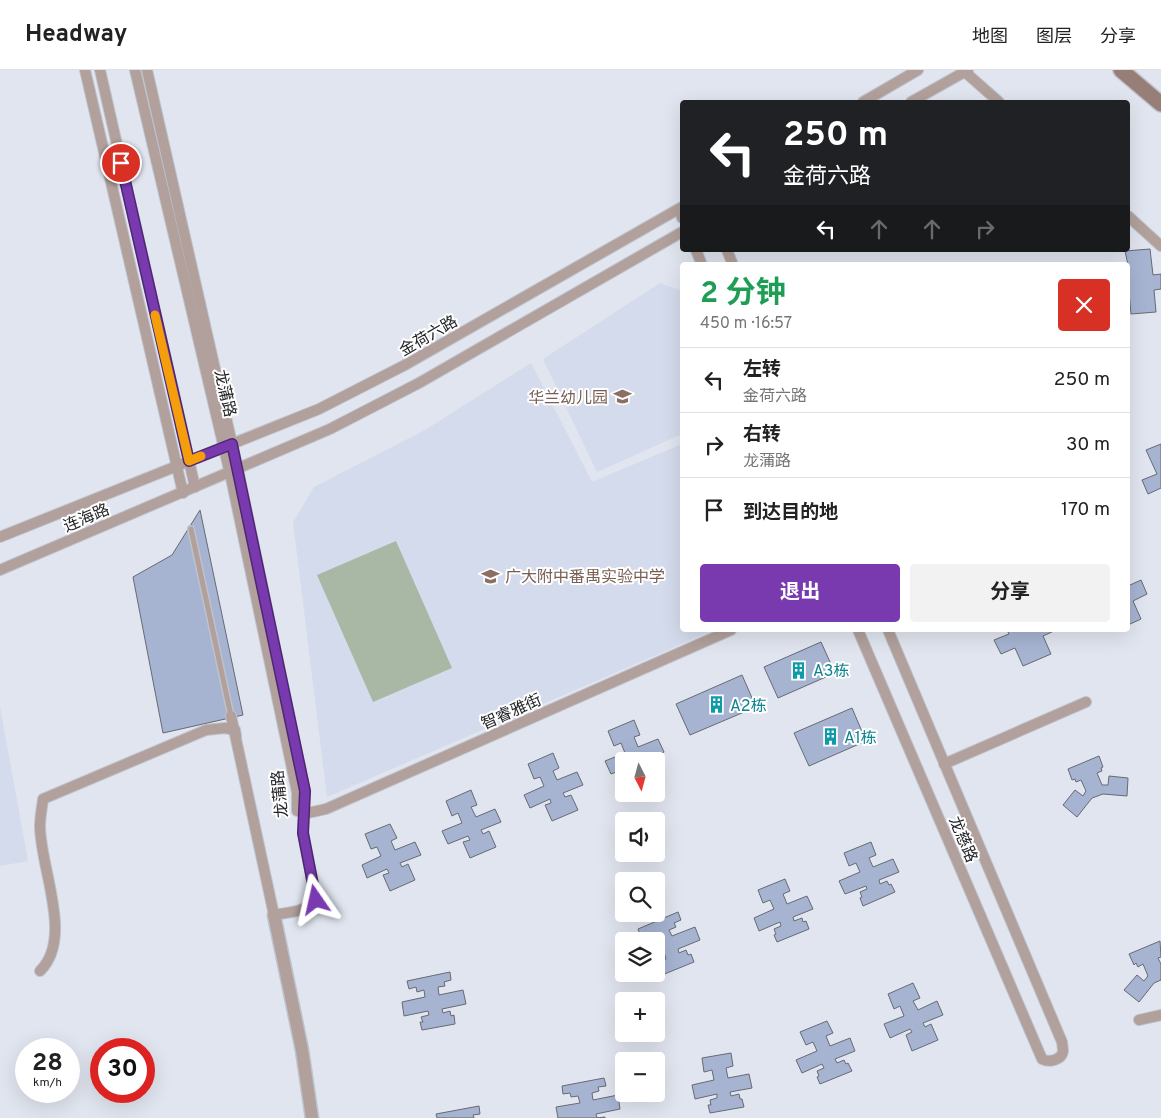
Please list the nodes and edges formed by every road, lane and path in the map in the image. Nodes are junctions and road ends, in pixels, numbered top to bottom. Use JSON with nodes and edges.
{"nodes":[{"id":1,"x":85,"y":70,"type":"edge"},
{"id":2,"x":100,"y":70,"type":"edge"},
{"id":3,"x":135,"y":70,"type":"edge"},
{"id":4,"x":147,"y":70,"type":"edge"},
{"id":5,"x":918,"y":70,"type":"edge"},
{"id":6,"x":1121,"y":70,"type":"edge"},
{"id":7,"x":966,"y":71,"type":"edge"},
{"id":8,"x":866,"y":100,"type":"edge"},
{"id":9,"x":915,"y":100,"type":"edge"},
{"id":10,"x":997,"y":100,"type":"edge"},
{"id":11,"x":1161,"y":104,"type":"edge"},
{"id":12,"x":680,"y":213,"type":"edge"},
{"id":13,"x":1130,"y":218,"type":"edge"},
{"id":14,"x":680,"y":233,"type":"edge"},
{"id":15,"x":1161,"y":246,"type":"edge"},
{"id":16,"x":228,"y":446,"type":"junction"},
{"id":17,"x":189,"y":461,"type":"junction"},
{"id":18,"x":176,"y":466,"type":"junction"},
{"id":19,"x":234,"y":471,"type":"junction"},
{"id":20,"x":195,"y":487,"type":"junction"},
{"id":21,"x":183,"y":492,"type":"junction"},
{"id":22,"x":191,"y":529,"type":"dead end"},
{"id":23,"x":0,"y":537,"type":"edge"},
{"id":24,"x":0,"y":570,"type":"edge"},
{"id":25,"x":726,"y":632,"type":"edge"},
{"id":26,"x":859,"y":632,"type":"edge"},
{"id":27,"x":889,"y":632,"type":"edge"},
{"id":28,"x":1086,"y":702,"type":"dead end"},
{"id":29,"x":231,"y":716,"type":"joint"},
{"id":30,"x":235,"y":730,"type":"junction"},
{"id":31,"x":944,"y":764,"type":"junction"},
{"id":32,"x":302,"y":814,"type":"junction"},
{"id":33,"x":312,"y":897,"type":"junction"},
{"id":34,"x":273,"y":908,"type":"junction"},
{"id":35,"x":40,"y":971,"type":"dead end"},
{"id":36,"x":1161,"y":1016,"type":"edge"},
{"id":37,"x":1139,"y":1020,"type":"dead end"},
{"id":38,"x":312,"y":1118,"type":"edge"}],
"edges":[{"from":1,"to":18,"type":"street"},
{"from":2,"to":17,"type":"street"},
{"from":3,"to":16,"type":"street","name":"龙蒲路"},
{"from":4,"to":16,"type":"street","name":"龙蒲路"},
{"from":5,"to":8,"type":"street"},
{"from":6,"to":11,"type":"main road"},
{"from":7,"to":9,"type":"street"},
{"from":7,"to":10,"type":"street"},
{"from":12,"to":16,"type":"street","name":"金荷六路"},
{"from":13,"to":15,"type":"street"},
{"from":14,"to":19,"type":"street"},
{"from":16,"to":17,"type":"street","name":"金荷六路"},
{"from":16,"to":19,"type":"street","name":"龙蒲路"},
{"from":17,"to":18,"type":"street","name":"金荷六路"},
{"from":17,"to":20,"type":"street"},
{"from":18,"to":21,"type":"street"},
{"from":18,"to":23,"type":"street","name":"连海路"},
{"from":19,"to":20,"type":"street"},
{"from":19,"to":32,"type":"street","name":"龙蒲路"},
{"from":19,"to":33,"type":"street","name":"龙蒲路"},
{"from":20,"to":21,"type":"street"},
{"from":21,"to":24,"type":"street","name":"连海路"},
{"from":22,"to":29,"type":"lane"},
{"from":25,"to":32,"type":"street","name":"智睿雅街"},
{"from":26,"to":31,"type":"street","name":"龙慈路"},
{"from":27,"to":31,"type":"street","name":"龙慈路"},
{"from":28,"to":31,"type":"street"},
{"from":29,"to":30,"type":"street"},
{"from":30,"to":34,"type":"street","name":"龙蒲路"},
{"from":30,"to":35,"type":"street"},
{"from":32,"to":33,"type":"street","name":"龙蒲路"},
{"from":33,"to":34,"type":"street"},
{"from":34,"to":38,"type":"street"},
{"from":36,"to":37,"type":"street"}]}
